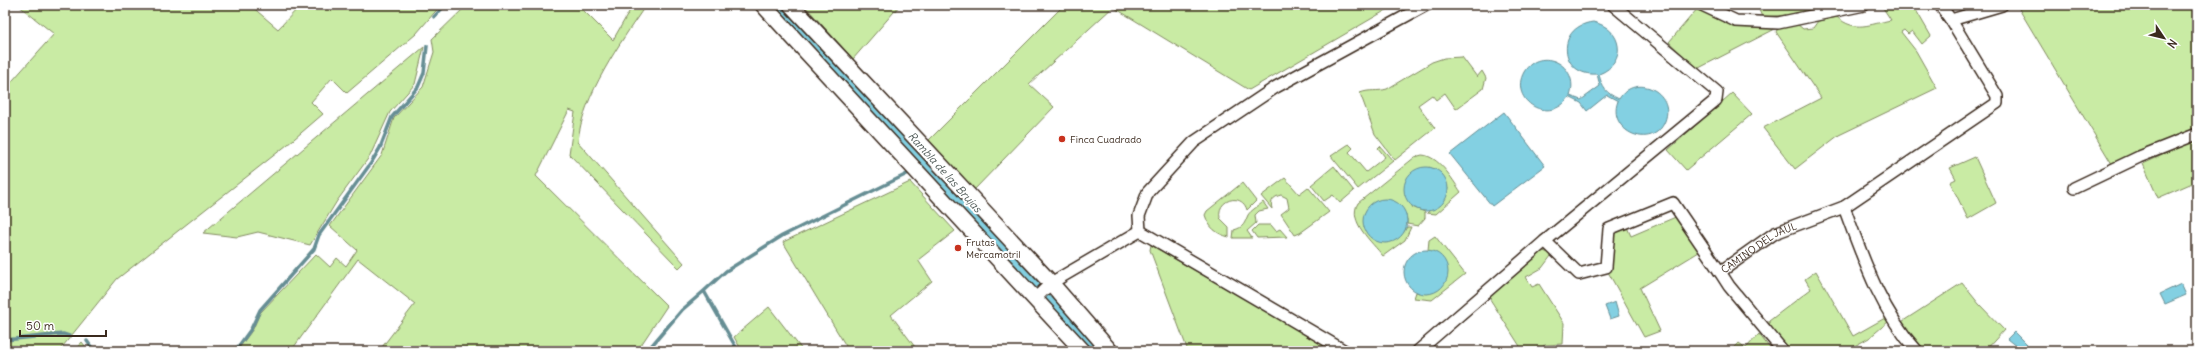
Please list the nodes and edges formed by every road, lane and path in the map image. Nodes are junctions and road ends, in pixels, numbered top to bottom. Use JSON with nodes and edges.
{"nodes":[{"id":1,"x":763,"y":5,"type":"edge"},
{"id":2,"x":791,"y":5,"type":"edge"},
{"id":3,"x":1426,"y":5,"type":"edge"},
{"id":4,"x":1613,"y":5,"type":"edge"},
{"id":5,"x":1702,"y":5,"type":"edge"},
{"id":6,"x":1864,"y":5,"type":"edge"},
{"id":7,"x":1940,"y":5,"type":"edge"},
{"id":8,"x":2002,"y":5,"type":"edge"},
{"id":9,"x":1951,"y":20,"type":"junction"},
{"id":10,"x":2197,"y":134,"type":"edge"},
{"id":11,"x":2074,"y":188,"type":"dead end"},
{"id":12,"x":1844,"y":207,"type":"junction"},
{"id":13,"x":1140,"y":231,"type":"junction"},
{"id":14,"x":1545,"y":241,"type":"junction"},
{"id":15,"x":1720,"y":272,"type":"junction"},
{"id":16,"x":1050,"y":285,"type":"junction"},
{"id":17,"x":1037,"y":297,"type":"junction"},
{"id":18,"x":1083,"y":351,"type":"edge"},
{"id":19,"x":1110,"y":351,"type":"edge"},
{"id":20,"x":1345,"y":351,"type":"edge"},
{"id":21,"x":1418,"y":351,"type":"edge"},
{"id":22,"x":1783,"y":351,"type":"edge"},
{"id":23,"x":1917,"y":351,"type":"edge"}],
"edges":[{"from":1,"to":17,"type":"street"},
{"from":2,"to":16,"type":"street"},
{"from":3,"to":13,"type":"street"},
{"from":4,"to":14,"type":"street"},
{"from":5,"to":6,"type":"street"},
{"from":7,"to":9,"type":"street","name":"CAMINO DEL JAUL"},
{"from":8,"to":9,"type":"street"},
{"from":9,"to":12,"type":"street","name":"CAMINO DEL JAUL"},
{"from":10,"to":11,"type":"street"},
{"from":12,"to":15,"type":"street","name":"CAMINO DEL JAUL"},
{"from":12,"to":23,"type":"street"},
{"from":13,"to":16,"type":"street"},
{"from":13,"to":20,"type":"street"},
{"from":14,"to":15,"type":"street","name":"CAMINO DEL JAUL"},
{"from":14,"to":21,"type":"street"},
{"from":15,"to":22,"type":"street"},
{"from":16,"to":17,"type":"street"},
{"from":16,"to":19,"type":"street"},
{"from":17,"to":18,"type":"street"}]}
